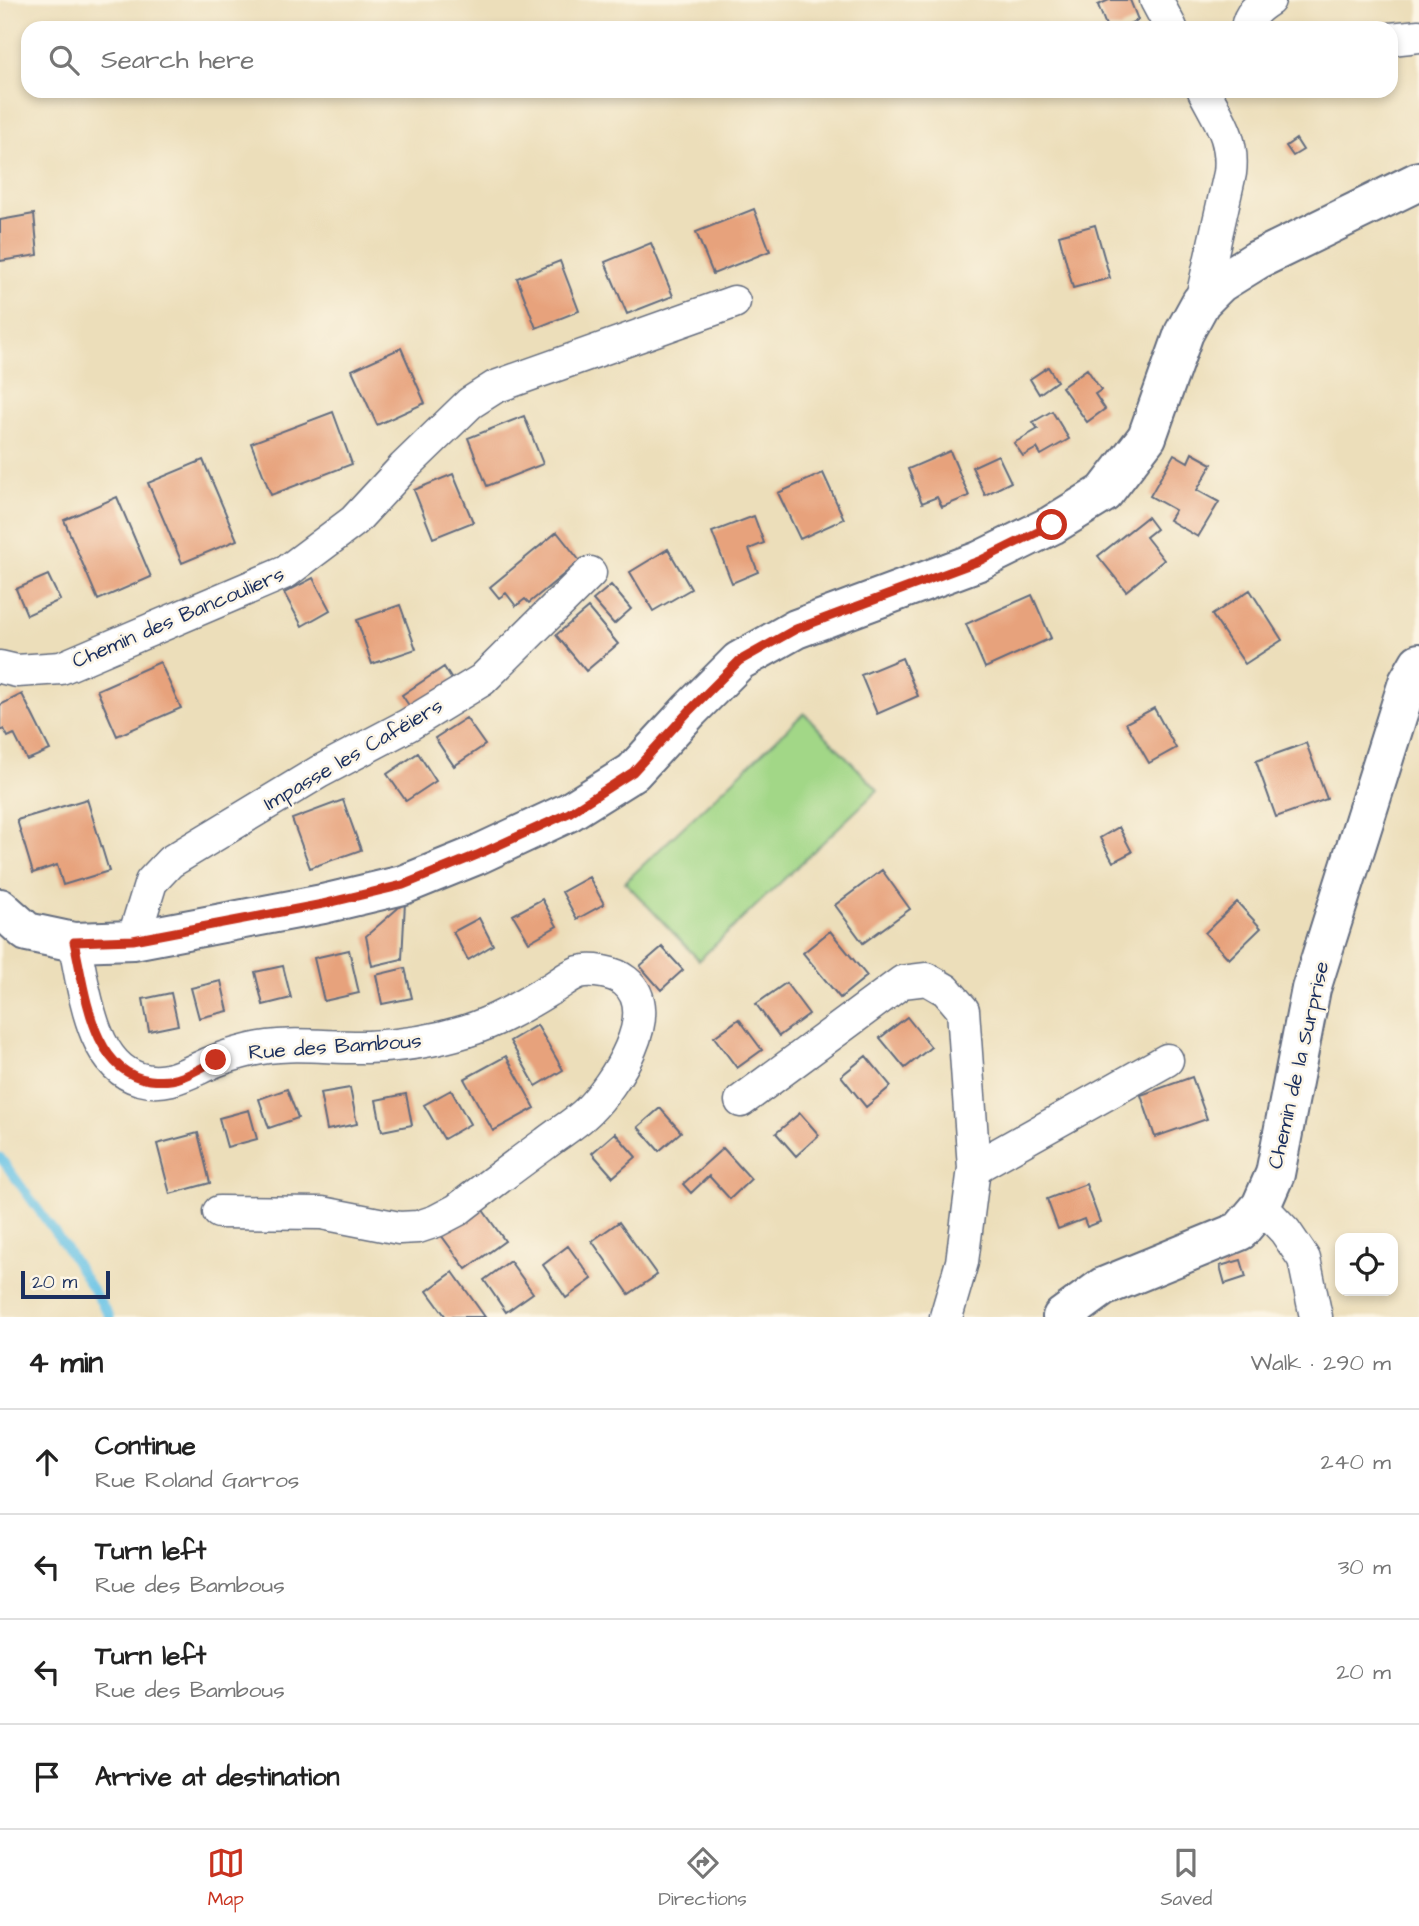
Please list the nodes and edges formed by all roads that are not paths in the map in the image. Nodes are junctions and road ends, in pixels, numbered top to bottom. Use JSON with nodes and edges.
{"nodes":[{"id":1,"x":1156,"y":0,"type":"edge"},
{"id":2,"x":1269,"y":0,"type":"edge"},
{"id":3,"x":1167,"y":21,"type":"edge"},
{"id":4,"x":1248,"y":21,"type":"edge"},
{"id":5,"x":1419,"y":36,"type":"edge"},
{"id":6,"x":1398,"y":38,"type":"edge"},
{"id":7,"x":1208,"y":98,"type":"edge"},
{"id":8,"x":1419,"y":181,"type":"edge"},
{"id":9,"x":734,"y":302,"type":"dead end"},
{"id":10,"x":1201,"y":302,"type":"junction"},
{"id":11,"x":590,"y":573,"type":"dead end"},
{"id":12,"x":1419,"y":663,"type":"edge"},
{"id":13,"x":0,"y":667,"type":"edge"},
{"id":14,"x":0,"y":908,"type":"edge"},
{"id":15,"x":133,"y":940,"type":"junction"},
{"id":16,"x":74,"y":942,"type":"junction"},
{"id":17,"x":1167,"y":1060,"type":"dead end"},
{"id":18,"x":741,"y":1101,"type":"dead end"},
{"id":19,"x":974,"y":1168,"type":"junction"},
{"id":20,"x":1261,"y":1206,"type":"junction"},
{"id":21,"x":219,"y":1213,"type":"dead end"},
{"id":22,"x":946,"y":1317,"type":"edge"},
{"id":23,"x":1062,"y":1317,"type":"edge"},
{"id":24,"x":1316,"y":1317,"type":"edge"}],
"edges":[{"from":1,"to":3,"type":"street"},
{"from":2,"to":4,"type":"street"},
{"from":5,"to":6,"type":"street"},
{"from":7,"to":10,"type":"street"},
{"from":8,"to":10,"type":"main road"},
{"from":9,"to":13,"type":"street","name":"Chemin des Bancouliers"},
{"from":10,"to":15,"type":"main road"},
{"from":11,"to":15,"type":"street","name":"Impasse les Caféiers"},
{"from":12,"to":20,"type":"main road","name":"Chemin de la Surprise"},
{"from":14,"to":16,"type":"main road"},
{"from":15,"to":16,"type":"main road"},
{"from":16,"to":21,"type":"street","name":"Rue des Bambous"},
{"from":17,"to":19,"type":"street"},
{"from":18,"to":19,"type":"street"},
{"from":19,"to":22,"type":"street"},
{"from":20,"to":23,"type":"main road","name":"Chemin de la Surprise"},
{"from":20,"to":24,"type":"street"}]}
